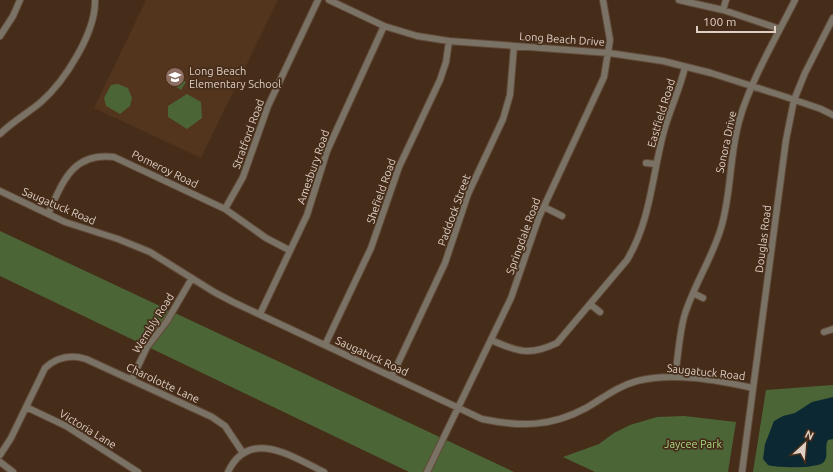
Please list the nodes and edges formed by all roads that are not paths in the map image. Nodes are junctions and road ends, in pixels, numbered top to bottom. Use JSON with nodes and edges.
{"nodes":[{"id":1,"x":20,"y":0,"type":"edge"},
{"id":2,"x":95,"y":0,"type":"edge"},
{"id":3,"x":318,"y":0,"type":"edge"},
{"id":4,"x":329,"y":0,"type":"edge"},
{"id":5,"x":603,"y":0,"type":"edge"},
{"id":6,"x":679,"y":0,"type":"edge"},
{"id":7,"x":726,"y":0,"type":"edge"},
{"id":8,"x":795,"y":0,"type":"edge"},
{"id":9,"x":723,"y":10,"type":"junction"},
{"id":10,"x":833,"y":18,"type":"edge"},
{"id":11,"x":384,"y":26,"type":"junction"},
{"id":12,"x":780,"y":29,"type":"junction"},
{"id":13,"x":0,"y":36,"type":"edge"},
{"id":14,"x":449,"y":41,"type":"junction"},
{"id":15,"x":514,"y":46,"type":"junction"},
{"id":16,"x":609,"y":53,"type":"junction"},
{"id":17,"x":685,"y":67,"type":"junction"},
{"id":18,"x":753,"y":86,"type":"junction"},
{"id":19,"x":794,"y":100,"type":"junction"},
{"id":20,"x":833,"y":115,"type":"edge"},
{"id":21,"x":0,"y":134,"type":"edge"},
{"id":22,"x":646,"y":163,"type":"dead end"},
{"id":23,"x":656,"y":164,"type":"junction"},
{"id":24,"x":0,"y":192,"type":"edge"},
{"id":25,"x":544,"y":207,"type":"junction"},
{"id":26,"x":225,"y":209,"type":"junction"},
{"id":27,"x":48,"y":214,"type":"junction"},
{"id":28,"x":562,"y":216,"type":"dead end"},
{"id":29,"x":289,"y":250,"type":"junction"},
{"id":30,"x":192,"y":278,"type":"junction"},
{"id":31,"x":693,"y":293,"type":"junction"},
{"id":32,"x":703,"y":298,"type":"dead end"},
{"id":33,"x":591,"y":305,"type":"junction"},
{"id":34,"x":600,"y":312,"type":"dead end"},
{"id":35,"x":260,"y":314,"type":"junction"},
{"id":36,"x":833,"y":329,"type":"edge"},
{"id":37,"x":824,"y":332,"type":"dead end"},
{"id":38,"x":491,"y":340,"type":"junction"},
{"id":39,"x":325,"y":345,"type":"junction"},
{"id":40,"x":392,"y":376,"type":"junction"},
{"id":41,"x":676,"y":377,"type":"junction"},
{"id":42,"x":132,"y":379,"type":"junction"},
{"id":43,"x":753,"y":388,"type":"junction"},
{"id":44,"x":26,"y":407,"type":"junction"},
{"id":45,"x":459,"y":408,"type":"junction"},
{"id":46,"x":244,"y":453,"type":"junction"},
{"id":47,"x":0,"y":455,"type":"edge"},
{"id":48,"x":0,"y":462,"type":"edge"},
{"id":49,"x":13,"y":472,"type":"edge"},
{"id":50,"x":138,"y":472,"type":"edge"},
{"id":51,"x":228,"y":472,"type":"edge"},
{"id":52,"x":324,"y":472,"type":"edge"},
{"id":53,"x":427,"y":472,"type":"edge"},
{"id":54,"x":742,"y":472,"type":"edge"}],
"edges":[{"from":1,"to":13,"type":"street"},
{"from":2,"to":21,"type":"street"},
{"from":3,"to":26,"type":"street","name":"Stratford Road"},
{"from":4,"to":11,"type":"street","name":"Long Beach Drive"},
{"from":5,"to":16,"type":"street","name":"Springdale Road"},
{"from":6,"to":9,"type":"street"},
{"from":7,"to":9,"type":"street"},
{"from":8,"to":12,"type":"street","name":"Sonora Drive"},
{"from":9,"to":12,"type":"street"},
{"from":10,"to":19,"type":"street","name":"Douglas Road"},
{"from":11,"to":14,"type":"street","name":"Long Beach Drive"},
{"from":11,"to":29,"type":"street","name":"Amesbury Road"},
{"from":12,"to":18,"type":"street","name":"Sonora Drive"},
{"from":14,"to":15,"type":"street","name":"Long Beach Drive"},
{"from":14,"to":39,"type":"street","name":"Shefield Road"},
{"from":15,"to":16,"type":"street","name":"Long Beach Drive"},
{"from":15,"to":40,"type":"street","name":"Paddock Street"},
{"from":16,"to":17,"type":"street","name":"Long Beach Drive"},
{"from":16,"to":25,"type":"street","name":"Springdale Road"},
{"from":17,"to":18,"type":"street","name":"Long Beach Drive"},
{"from":17,"to":23,"type":"street","name":"Eastfield Road"},
{"from":18,"to":19,"type":"street","name":"Long Beach Drive"},
{"from":18,"to":31,"type":"street","name":"Sonora Drive"},
{"from":19,"to":20,"type":"street","name":"Long Beach Drive"},
{"from":19,"to":43,"type":"street","name":"Douglas Road"},
{"from":22,"to":23,"type":"street","name":"Eastfield Road"},
{"from":23,"to":33,"type":"street","name":"Eastfield Road"},
{"from":24,"to":27,"type":"street","name":"Saugatuck Road"},
{"from":25,"to":28,"type":"street"},
{"from":25,"to":38,"type":"street","name":"Springdale Road"},
{"from":26,"to":27,"type":"street","name":"Pomeroy Road"},
{"from":26,"to":29,"type":"street","name":"Pomeroy Road"},
{"from":27,"to":30,"type":"street","name":"Saugatuck Road"},
{"from":29,"to":35,"type":"street","name":"Amesbury Road"},
{"from":30,"to":35,"type":"street","name":"Saugatuck Road"},
{"from":30,"to":42,"type":"street","name":"Wembly Road"},
{"from":31,"to":32,"type":"street"},
{"from":31,"to":41,"type":"street","name":"Sonora Drive"},
{"from":33,"to":34,"type":"street"},
{"from":33,"to":38,"type":"street","name":"Eastfield Road"},
{"from":35,"to":39,"type":"street","name":"Saugatuck Road"},
{"from":36,"to":37,"type":"street"},
{"from":38,"to":45,"type":"street","name":"Springdale Road"},
{"from":39,"to":40,"type":"street","name":"Saugatuck Road"},
{"from":40,"to":45,"type":"street","name":"Saugatuck Road"},
{"from":41,"to":43,"type":"street","name":"Saugatuck Road"},
{"from":41,"to":45,"type":"street","name":"Saugatuck Road"},
{"from":42,"to":44,"type":"street","name":"Charolotte Lane"},
{"from":42,"to":46,"type":"street","name":"Charolotte Lane"},
{"from":43,"to":54,"type":"street","name":"Douglas Road"},
{"from":44,"to":47,"type":"street","name":"Charolotte Lane"},
{"from":44,"to":50,"type":"street","name":"Victoria Lane"},
{"from":45,"to":53,"type":"street","name":"Springdale Road"},
{"from":46,"to":51,"type":"street"},
{"from":46,"to":52,"type":"street"},
{"from":48,"to":49,"type":"street"}]}
